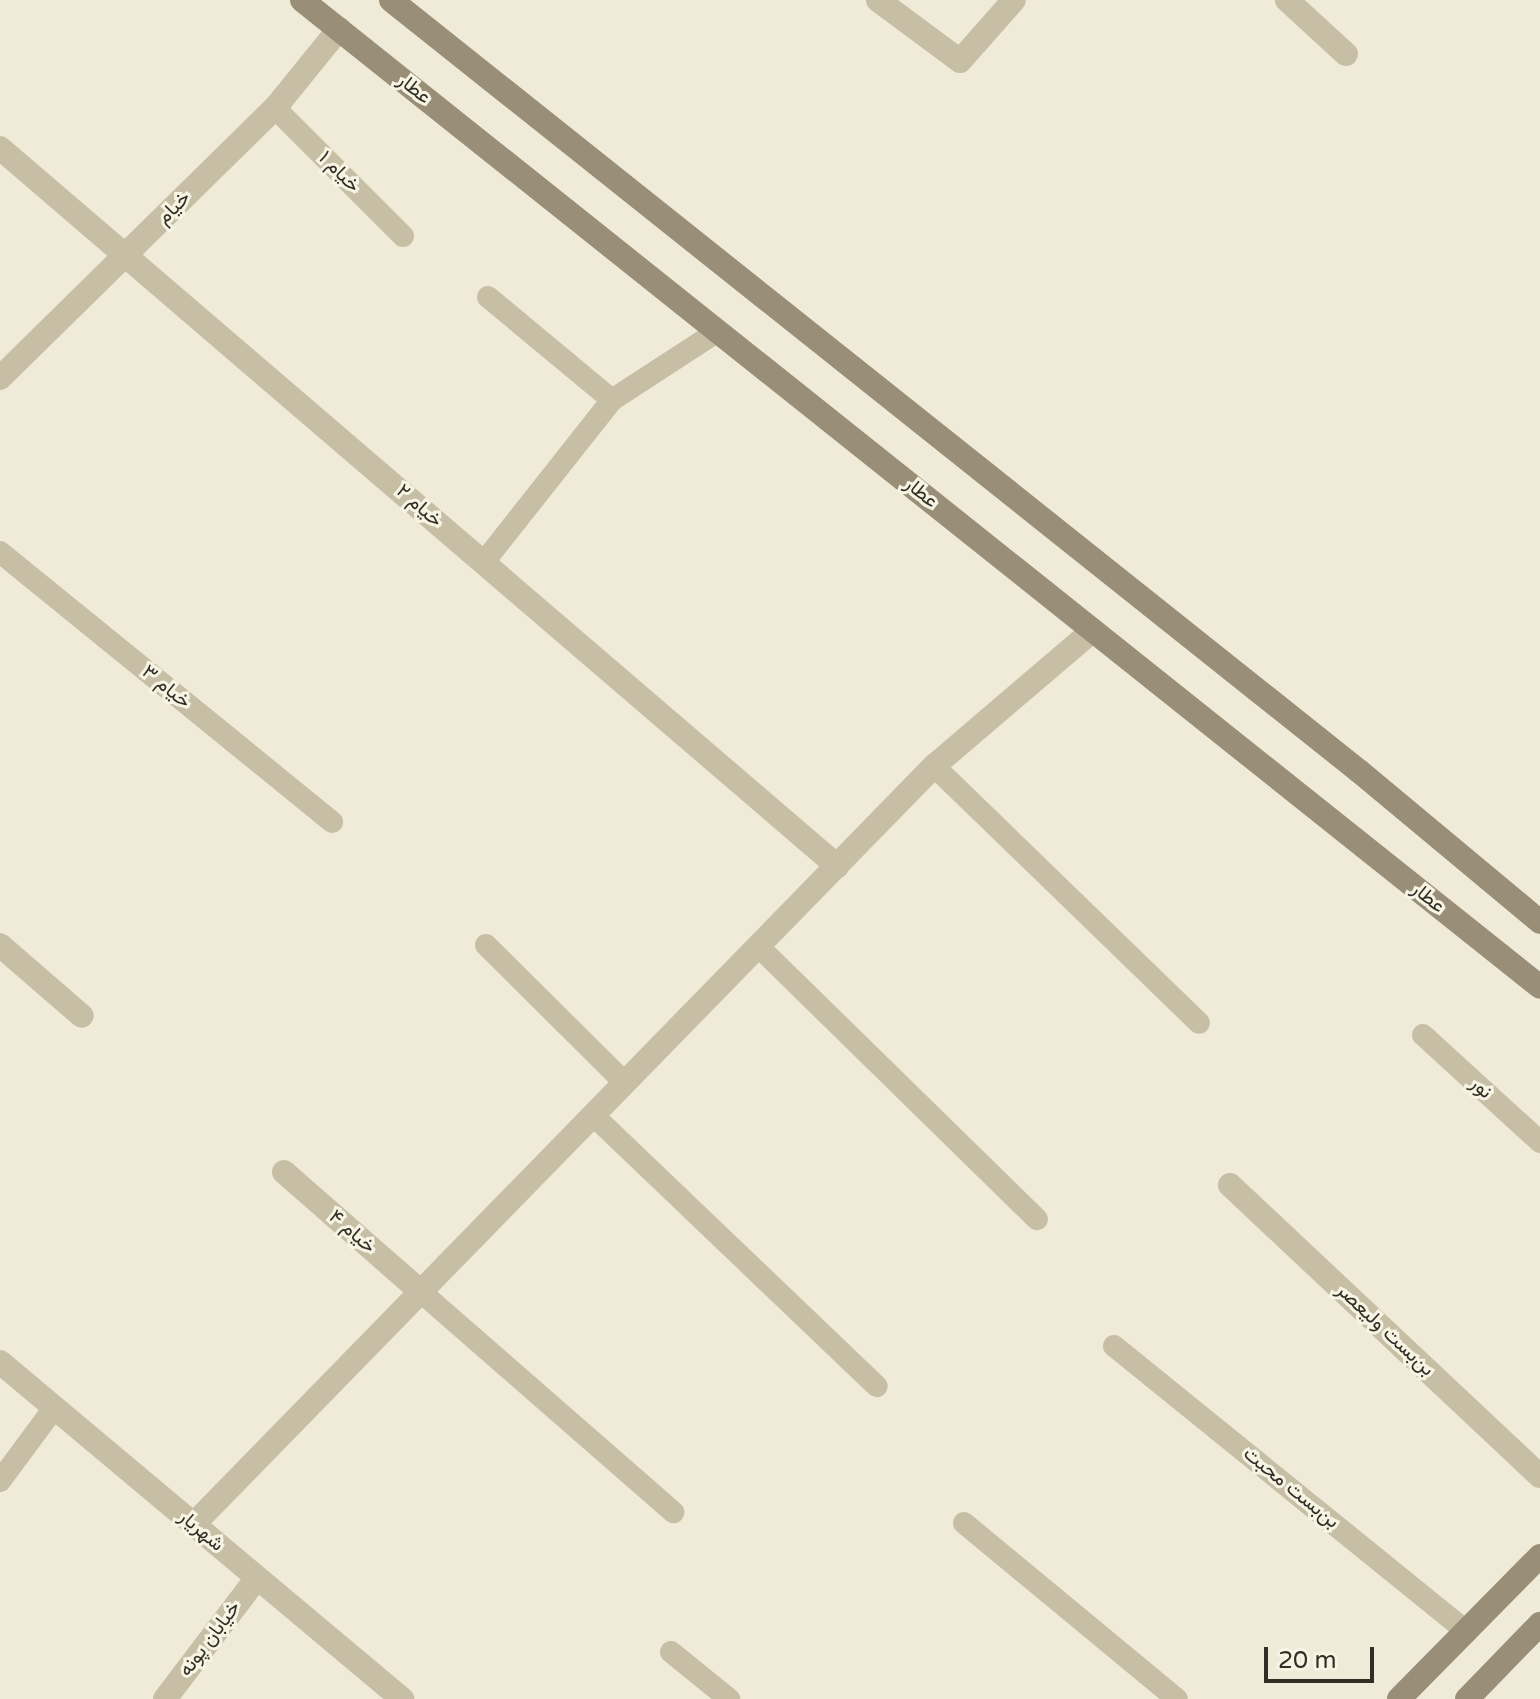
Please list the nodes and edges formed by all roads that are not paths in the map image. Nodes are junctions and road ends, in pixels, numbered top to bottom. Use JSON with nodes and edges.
{"nodes":[{"id":1,"x":302,"y":0,"type":"edge"},
{"id":2,"x":391,"y":0,"type":"edge"},
{"id":3,"x":878,"y":0,"type":"edge"},
{"id":4,"x":1014,"y":0,"type":"edge"},
{"id":5,"x":1287,"y":0,"type":"edge"},
{"id":6,"x":339,"y":29,"type":"junction"},
{"id":7,"x":1346,"y":54,"type":"dead end"},
{"id":8,"x":275,"y":108,"type":"junction"},
{"id":9,"x":0,"y":148,"type":"edge"},
{"id":10,"x":403,"y":236,"type":"dead end"},
{"id":11,"x":126,"y":255,"type":"junction"},
{"id":12,"x":488,"y":297,"type":"dead end"},
{"id":13,"x":718,"y":331,"type":"junction"},
{"id":14,"x":0,"y":378,"type":"edge"},
{"id":15,"x":612,"y":400,"type":"junction"},
{"id":16,"x":0,"y":552,"type":"edge"},
{"id":17,"x":484,"y":562,"type":"junction"},
{"id":18,"x":1093,"y":630,"type":"junction"},
{"id":19,"x":934,"y":766,"type":"junction"},
{"id":20,"x":332,"y":822,"type":"dead end"},
{"id":21,"x":837,"y":866,"type":"junction"},
{"id":22,"x":1540,"y":922,"type":"edge"},
{"id":23,"x":0,"y":945,"type":"edge"},
{"id":24,"x":486,"y":945,"type":"dead end"},
{"id":25,"x":759,"y":947,"type":"junction"},
{"id":26,"x":1540,"y":987,"type":"edge"},
{"id":27,"x":82,"y":1016,"type":"dead end"},
{"id":28,"x":1199,"y":1023,"type":"dead end"},
{"id":29,"x":1423,"y":1035,"type":"dead end"},
{"id":30,"x":625,"y":1083,"type":"junction"},
{"id":31,"x":594,"y":1116,"type":"junction"},
{"id":32,"x":1540,"y":1142,"type":"edge"},
{"id":33,"x":284,"y":1172,"type":"dead end"},
{"id":34,"x":1230,"y":1185,"type":"dead end"},
{"id":35,"x":1037,"y":1219,"type":"dead end"},
{"id":36,"x":421,"y":1292,"type":"junction"},
{"id":37,"x":1114,"y":1346,"type":"dead end"},
{"id":38,"x":0,"y":1362,"type":"edge"},
{"id":39,"x":877,"y":1386,"type":"dead end"},
{"id":40,"x":54,"y":1408,"type":"junction"},
{"id":41,"x":1540,"y":1476,"type":"edge"},
{"id":42,"x":0,"y":1481,"type":"edge"},
{"id":43,"x":673,"y":1512,"type":"dead end"},
{"id":44,"x":964,"y":1523,"type":"dead end"},
{"id":45,"x":193,"y":1525,"type":"junction"},
{"id":46,"x":1540,"y":1556,"type":"edge"},
{"id":47,"x":256,"y":1579,"type":"junction"},
{"id":48,"x":1540,"y":1624,"type":"edge"},
{"id":49,"x":1467,"y":1632,"type":"junction"},
{"id":50,"x":671,"y":1652,"type":"dead end"},
{"id":51,"x":165,"y":1699,"type":"edge"},
{"id":52,"x":402,"y":1699,"type":"edge"},
{"id":53,"x":729,"y":1699,"type":"edge"},
{"id":54,"x":1177,"y":1699,"type":"edge"},
{"id":55,"x":1399,"y":1699,"type":"edge"},
{"id":56,"x":1467,"y":1699,"type":"edge"}],
"edges":[{"from":1,"to":6,"type":"street","name":"عطار"},
{"from":2,"to":22,"type":"street"},
{"from":3,"to":4,"type":"street"},
{"from":5,"to":7,"type":"street"},
{"from":6,"to":8,"type":"street","name":"خیام"},
{"from":6,"to":13,"type":"street","name":"عطار"},
{"from":8,"to":10,"type":"lane","name":"خیام ۱"},
{"from":8,"to":11,"type":"street","name":"خیام"},
{"from":9,"to":11,"type":"street","name":"خیام ۲"},
{"from":11,"to":14,"type":"street","name":"خیام"},
{"from":11,"to":17,"type":"street","name":"خیام ۲"},
{"from":12,"to":15,"type":"lane"},
{"from":13,"to":15,"type":"lane"},
{"from":13,"to":18,"type":"street","name":"عطار"},
{"from":15,"to":17,"type":"lane"},
{"from":16,"to":20,"type":"lane","name":"خیام ۳"},
{"from":17,"to":21,"type":"street","name":"خیام ۲"},
{"from":18,"to":19,"type":"street"},
{"from":18,"to":26,"type":"street","name":"عطار"},
{"from":19,"to":21,"type":"street"},
{"from":19,"to":28,"type":"lane"},
{"from":21,"to":25,"type":"street"},
{"from":23,"to":27,"type":"street"},
{"from":24,"to":30,"type":"lane"},
{"from":25,"to":30,"type":"street"},
{"from":25,"to":35,"type":"lane"},
{"from":29,"to":32,"type":"lane","name":"نور"},
{"from":30,"to":31,"type":"street"},
{"from":31,"to":36,"type":"street"},
{"from":31,"to":39,"type":"lane"},
{"from":33,"to":36,"type":"street","name":"خیام ۴"},
{"from":34,"to":41,"type":"street","name":"بن‌بست ولیعصر"},
{"from":36,"to":43,"type":"lane"},
{"from":36,"to":45,"type":"street"},
{"from":37,"to":49,"type":"lane","name":"بن‌بست محبت"},
{"from":38,"to":40,"type":"street","name":"شهریار"},
{"from":40,"to":42,"type":"lane"},
{"from":40,"to":45,"type":"street","name":"شهریار"},
{"from":44,"to":54,"type":"lane"},
{"from":45,"to":47,"type":"street","name":"شهریار"},
{"from":46,"to":49,"type":"street"},
{"from":47,"to":51,"type":"street","name":"خیابان پونه"},
{"from":47,"to":52,"type":"street","name":"شهریار"},
{"from":48,"to":56,"type":"street"},
{"from":49,"to":55,"type":"street"},
{"from":50,"to":53,"type":"lane"}]}
